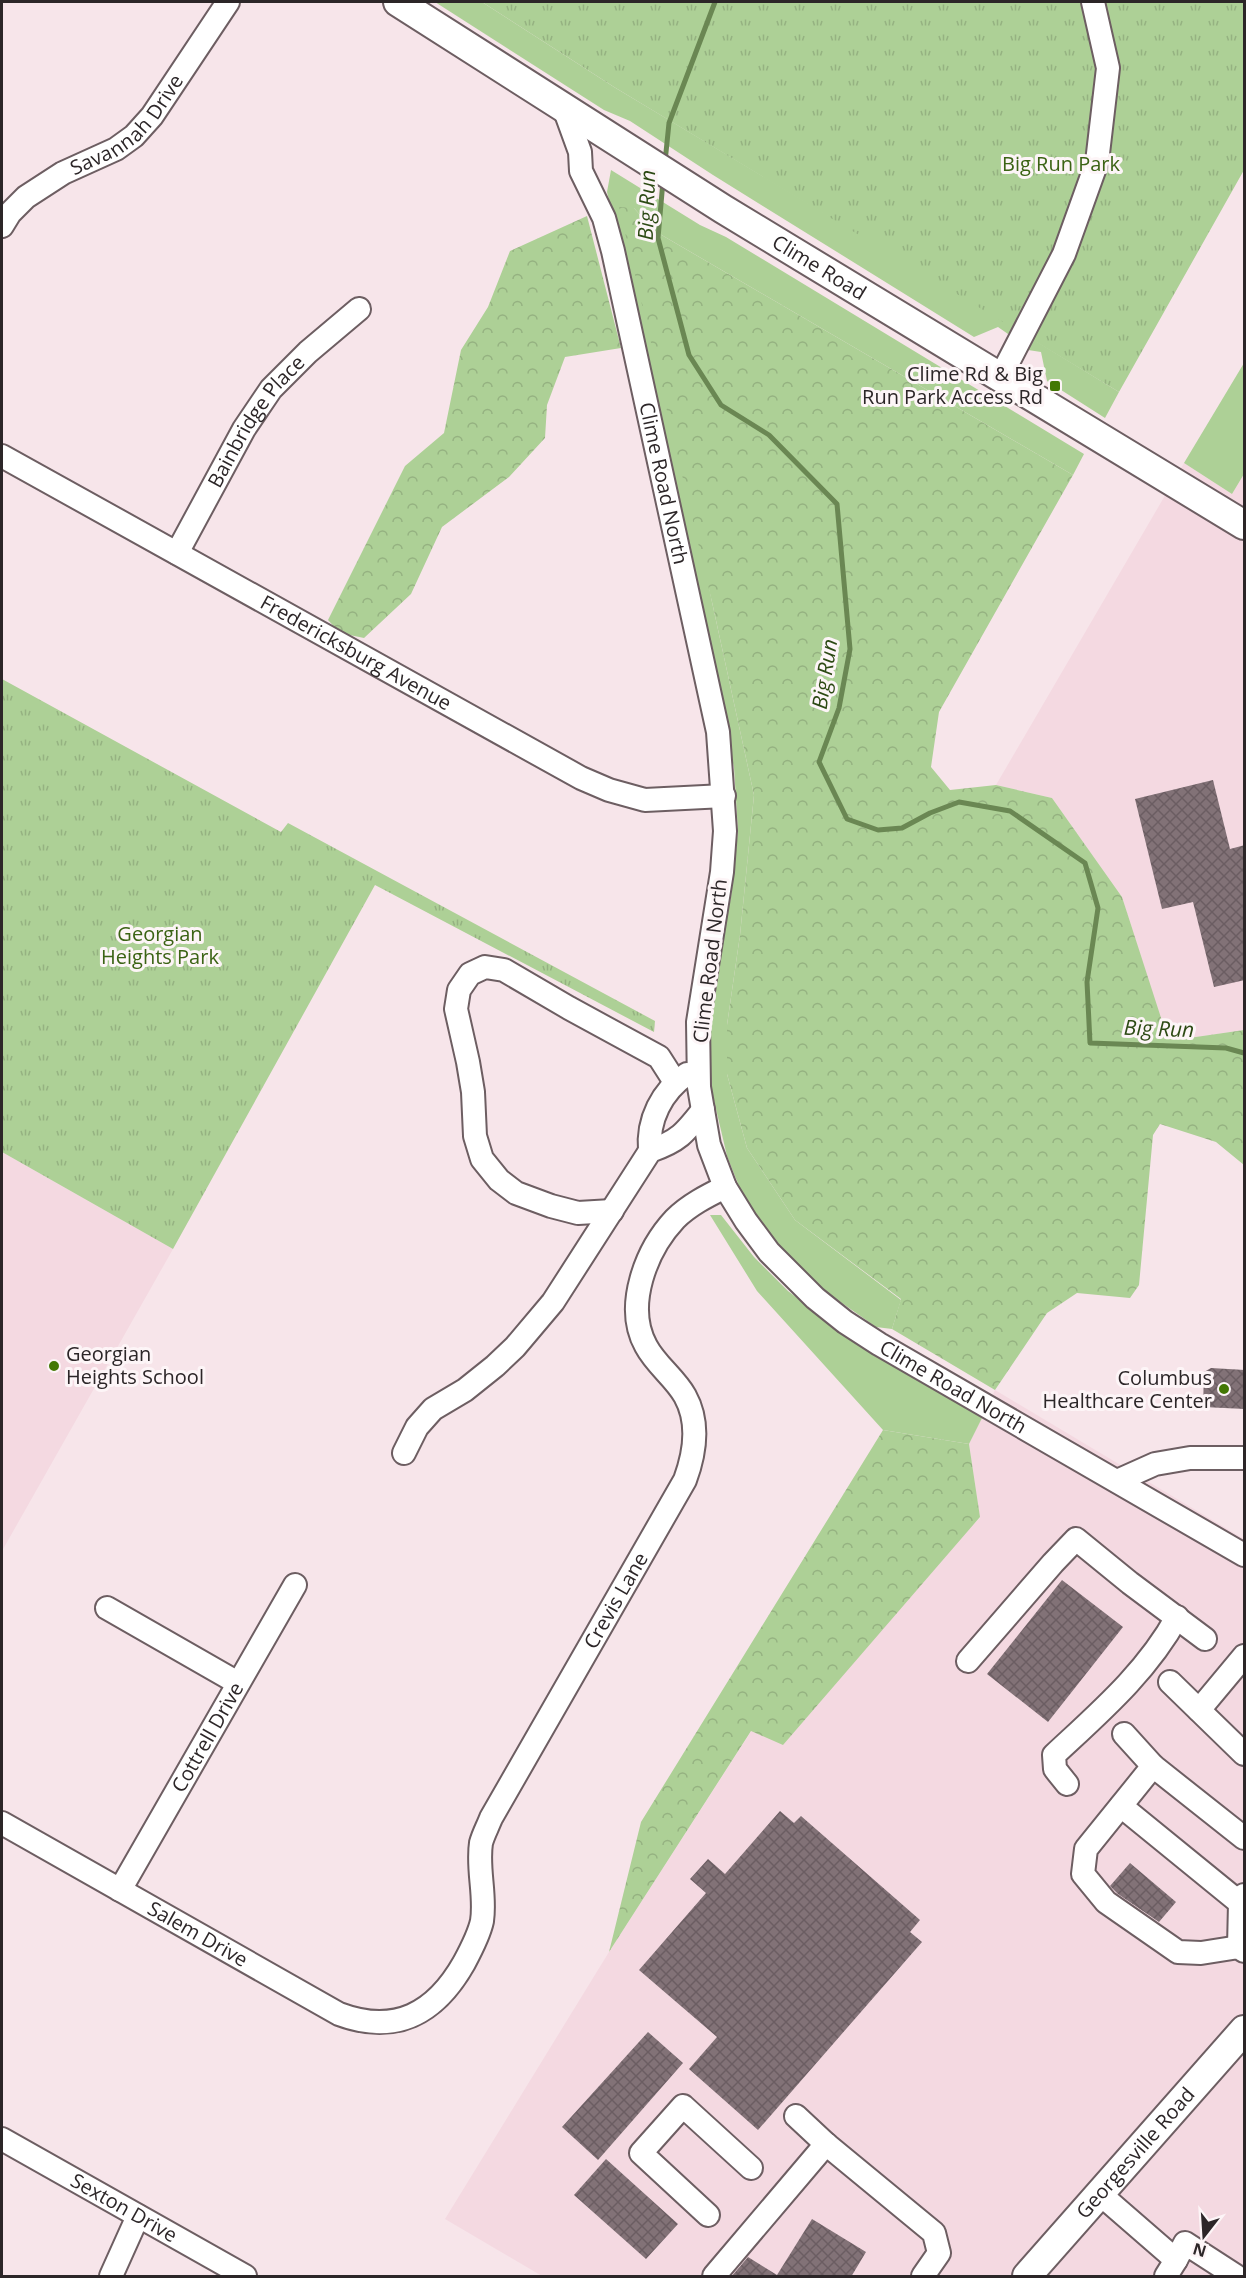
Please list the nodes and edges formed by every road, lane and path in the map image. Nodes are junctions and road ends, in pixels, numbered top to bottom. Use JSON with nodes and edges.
{"nodes":[{"id":1,"x":228,"y":2,"type":"edge"},
{"id":2,"x":398,"y":2,"type":"edge"},
{"id":3,"x":1094,"y":2,"type":"edge"},
{"id":4,"x":564,"y":108,"type":"junction"},
{"id":5,"x":2,"y":226,"type":"edge"},
{"id":6,"x":360,"y":309,"type":"dead end"},
{"id":7,"x":1000,"y":378,"type":"junction"},
{"id":8,"x":2,"y":456,"type":"edge"},
{"id":9,"x":1245,"y":525,"type":"edge"},
{"id":10,"x":177,"y":553,"type":"junction"},
{"id":11,"x":724,"y":796,"type":"junction"},
{"id":12,"x":699,"y":1066,"type":"junction"},
{"id":13,"x":675,"y":1082,"type":"junction"},
{"id":14,"x":703,"y":1110,"type":"junction"},
{"id":15,"x":651,"y":1151,"type":"junction"},
{"id":16,"x":725,"y":1187,"type":"junction"},
{"id":17,"x":612,"y":1211,"type":"junction"},
{"id":18,"x":404,"y":1453,"type":"dead end"},
{"id":19,"x":1245,"y":1458,"type":"edge"},
{"id":20,"x":1117,"y":1481,"type":"junction"},
{"id":21,"x":1245,"y":1555,"type":"edge"},
{"id":22,"x":295,"y":1585,"type":"dead end"},
{"id":23,"x":107,"y":1608,"type":"dead end"},
{"id":24,"x":1177,"y":1617,"type":"junction"},
{"id":25,"x":1205,"y":1639,"type":"dead end"},
{"id":26,"x":1245,"y":1656,"type":"edge"},
{"id":27,"x":968,"y":1661,"type":"dead end"},
{"id":28,"x":1170,"y":1682,"type":"dead end"},
{"id":29,"x":238,"y":1683,"type":"junction"},
{"id":30,"x":1199,"y":1710,"type":"junction"},
{"id":31,"x":1124,"y":1734,"type":"dead end"},
{"id":32,"x":1245,"y":1754,"type":"edge"},
{"id":33,"x":1153,"y":1766,"type":"junction"},
{"id":34,"x":1061,"y":1776,"type":"dead end"},
{"id":35,"x":1120,"y":1806,"type":"junction"},
{"id":36,"x":2,"y":1823,"type":"edge"},
{"id":37,"x":1245,"y":1838,"type":"edge"},
{"id":38,"x":120,"y":1890,"type":"junction"},
{"id":39,"x":1242,"y":1899,"type":"edge"},
{"id":40,"x":1242,"y":1949,"type":"edge"},
{"id":41,"x":402,"y":2020,"type":"joint"},
{"id":42,"x":1244,"y":2033,"type":"edge"},
{"id":43,"x":796,"y":2116,"type":"dead end"},
{"id":44,"x":2,"y":2139,"type":"edge"},
{"id":45,"x":826,"y":2144,"type":"junction"},
{"id":46,"x":751,"y":2168,"type":"dead end"},
{"id":47,"x":1100,"y":2194,"type":"junction"},
{"id":48,"x":708,"y":2215,"type":"dead end"},
{"id":49,"x":138,"y":2216,"type":"junction"},
{"id":50,"x":1171,"y":2268,"type":"edge"},
{"id":51,"x":111,"y":2277,"type":"edge"},
{"id":52,"x":245,"y":2277,"type":"edge"},
{"id":53,"x":714,"y":2277,"type":"edge"},
{"id":54,"x":923,"y":2277,"type":"edge"},
{"id":55,"x":1027,"y":2277,"type":"edge"},
{"id":56,"x":1236,"y":2277,"type":"edge"}],
"edges":[{"from":1,"to":5,"type":"street","name":"Savannah Drive"},
{"from":2,"to":4,"type":"main road","name":"Clime Road"},
{"from":3,"to":7,"type":"street"},
{"from":4,"to":7,"type":"main road","name":"Clime Road"},
{"from":4,"to":11,"type":"street","name":"Clime Road North"},
{"from":6,"to":10,"type":"street","name":"Bainbridge Place"},
{"from":7,"to":9,"type":"main road","name":"Clime Road"},
{"from":8,"to":10,"type":"street","name":"Fredericksburg Avenue"},
{"from":10,"to":11,"type":"street","name":"Fredericksburg Avenue"},
{"from":11,"to":12,"type":"street","name":"Clime Road North"},
{"from":12,"to":13,"type":"street"},
{"from":12,"to":14,"type":"street","name":"Clime Road North"},
{"from":13,"to":15,"type":"street"},
{"from":13,"to":17,"type":"street"},
{"from":14,"to":15,"type":"street"},
{"from":14,"to":16,"type":"street","name":"Clime Road North"},
{"from":15,"to":17,"type":"street"},
{"from":16,"to":20,"type":"street","name":"Clime Road North"},
{"from":16,"to":41,"type":"street","name":"Crevis Lane"},
{"from":17,"to":18,"type":"street"},
{"from":19,"to":20,"type":"street"},
{"from":20,"to":21,"type":"street","name":"Clime Road North"},
{"from":22,"to":29,"type":"street","name":"Cottrell Drive"},
{"from":23,"to":29,"type":"street"},
{"from":24,"to":25,"type":"street"},
{"from":24,"to":27,"type":"street"},
{"from":24,"to":34,"type":"street"},
{"from":26,"to":30,"type":"street"},
{"from":28,"to":30,"type":"street"},
{"from":29,"to":38,"type":"street","name":"Cottrell Drive"},
{"from":30,"to":32,"type":"street"},
{"from":31,"to":33,"type":"street"},
{"from":33,"to":35,"type":"street"},
{"from":33,"to":37,"type":"street"},
{"from":35,"to":39,"type":"street"},
{"from":35,"to":40,"type":"street"},
{"from":36,"to":38,"type":"street","name":"Salem Drive"},
{"from":38,"to":41,"type":"street","name":"Salem Drive"},
{"from":39,"to":40,"type":"street"},
{"from":42,"to":47,"type":"main road","name":"Georgesville Road"},
{"from":43,"to":45,"type":"street"},
{"from":44,"to":49,"type":"street","name":"Sexton Drive"},
{"from":45,"to":53,"type":"street"},
{"from":45,"to":54,"type":"street"},
{"from":46,"to":48,"type":"street"},
{"from":47,"to":50,"type":"street"},
{"from":47,"to":55,"type":"main road","name":"Georgesville Road"},
{"from":49,"to":51,"type":"street"},
{"from":49,"to":52,"type":"street","name":"Sexton Drive"},
{"from":50,"to":56,"type":"street"}]}
